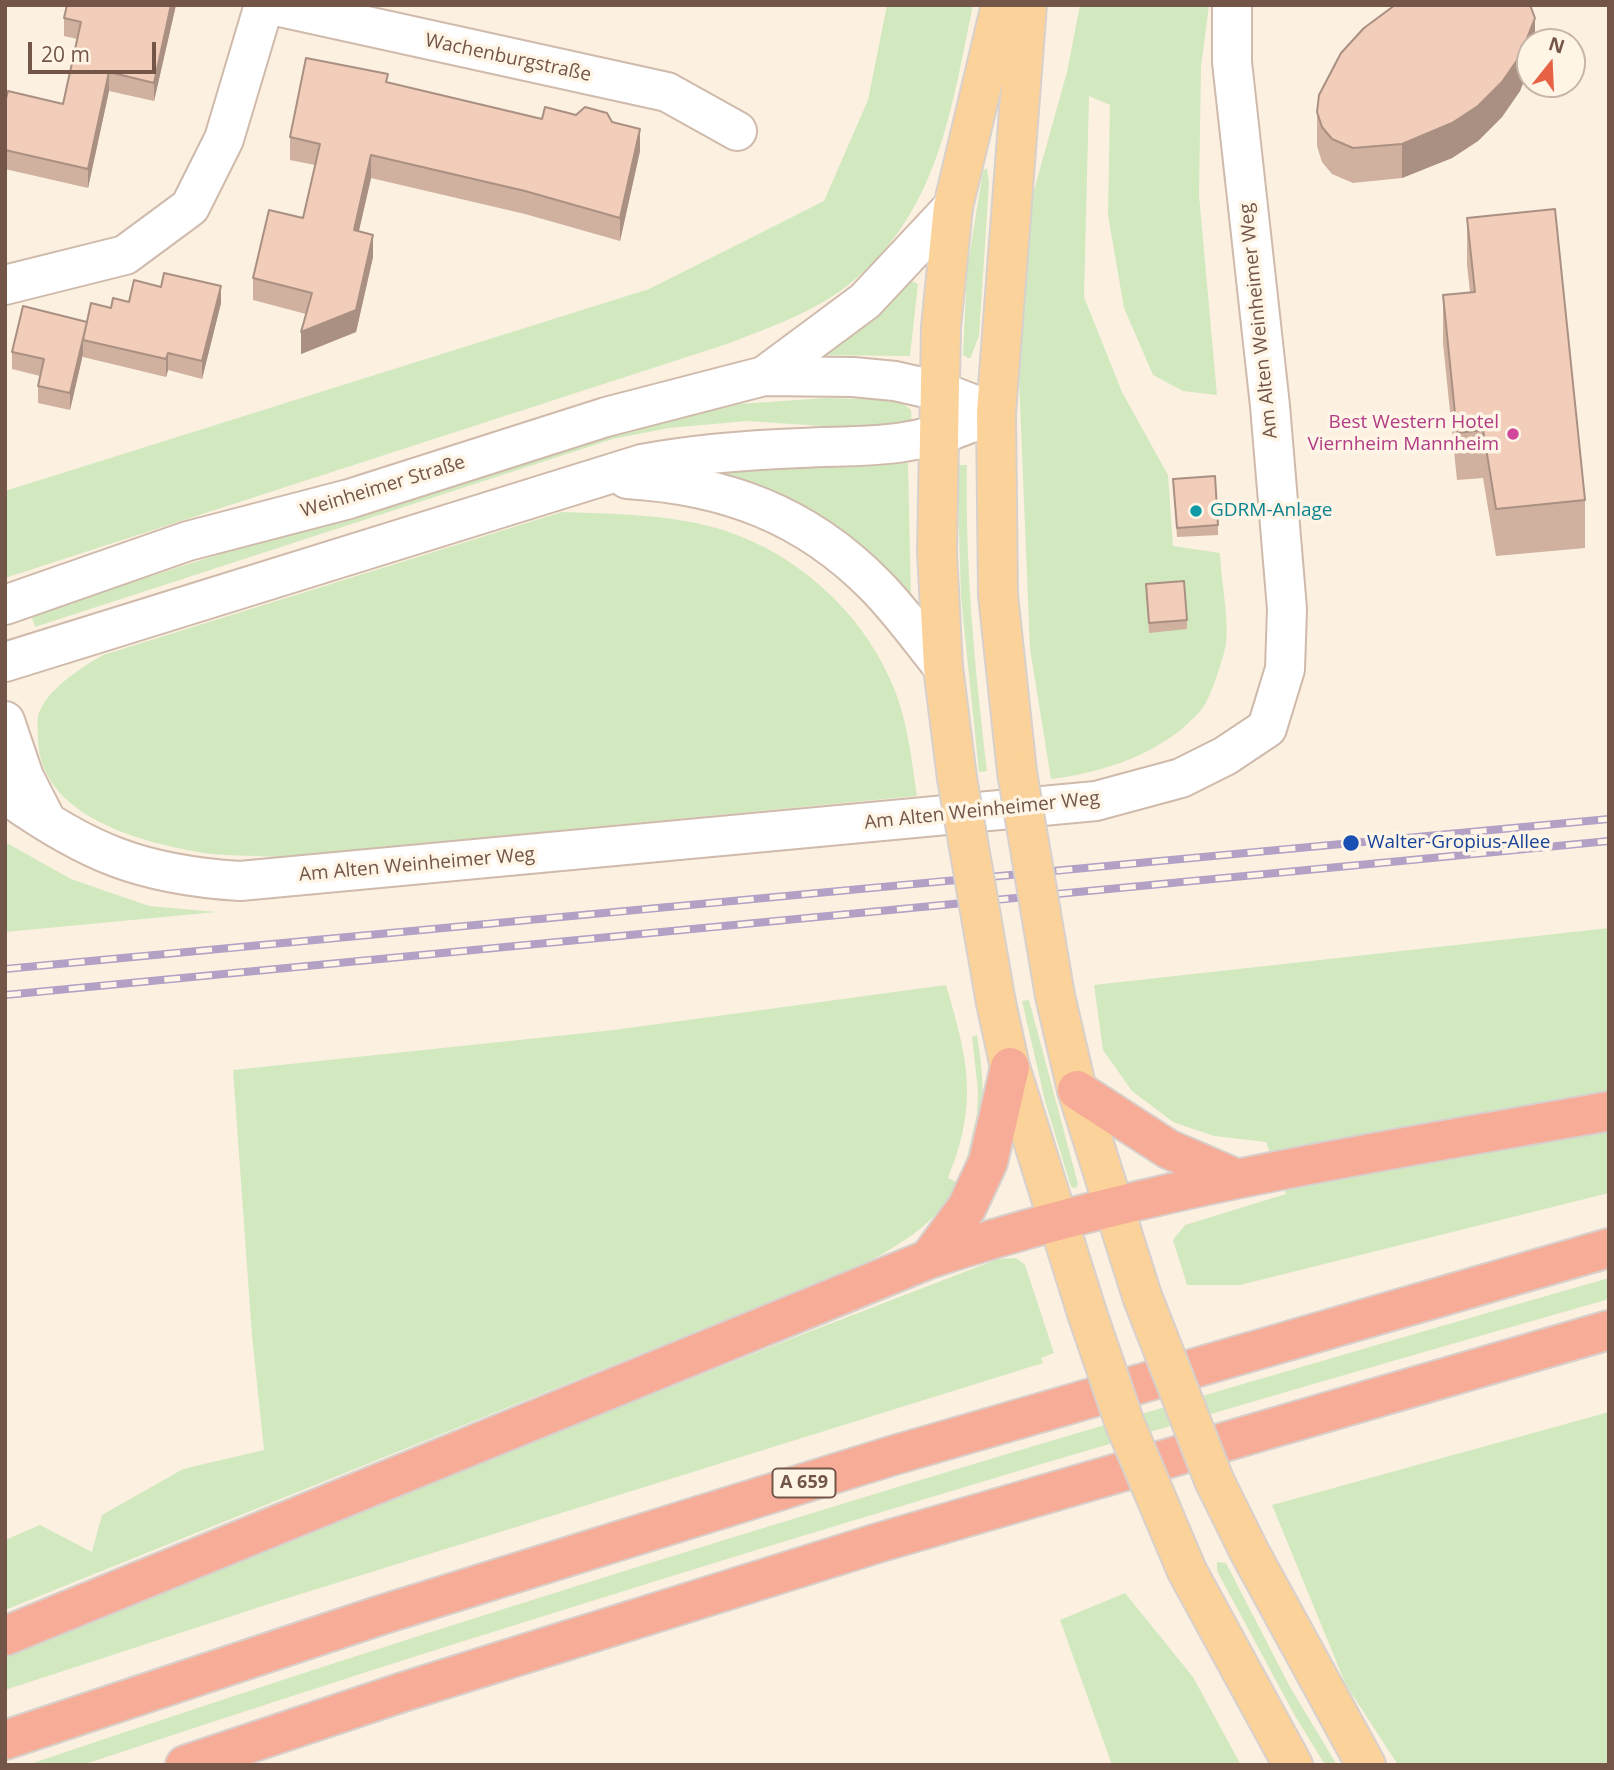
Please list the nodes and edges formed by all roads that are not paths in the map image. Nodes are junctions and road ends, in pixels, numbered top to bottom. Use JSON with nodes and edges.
{"nodes":[{"id":1,"x":264,"y":5,"type":"edge"},
{"id":2,"x":271,"y":5,"type":"edge"},
{"id":3,"x":1001,"y":5,"type":"edge"},
{"id":4,"x":1027,"y":5,"type":"edge"},
{"id":5,"x":1233,"y":5,"type":"edge"},
{"id":6,"x":737,"y":131,"type":"dead end"},
{"id":7,"x":953,"y":207,"type":"junction"},
{"id":8,"x":5,"y":285,"type":"edge"},
{"id":9,"x":764,"y":376,"type":"junction"},
{"id":10,"x":939,"y":391,"type":"junction"},
{"id":11,"x":996,"y":413,"type":"junction"},
{"id":12,"x":937,"y":437,"type":"junction"},
{"id":13,"x":593,"y":477,"type":"junction"},
{"id":14,"x":5,"y":605,"type":"edge"},
{"id":15,"x":5,"y":662,"type":"edge"},
{"id":16,"x":943,"y":667,"type":"junction"},
{"id":17,"x":5,"y":721,"type":"edge"},
{"id":18,"x":5,"y":794,"type":"edge"},
{"id":19,"x":49,"y":825,"type":"junction"},
{"id":20,"x":1010,"y":1067,"type":"junction"},
{"id":21,"x":1077,"y":1090,"type":"junction"},
{"id":22,"x":1609,"y":1111,"type":"edge"},
{"id":23,"x":1235,"y":1178,"type":"junction"},
{"id":24,"x":1111,"y":1206,"type":"junction"},
{"id":25,"x":1056,"y":1220,"type":"junction"},
{"id":26,"x":1609,"y":1248,"type":"edge"},
{"id":27,"x":929,"y":1258,"type":"junction"},
{"id":28,"x":1609,"y":1330,"type":"edge"},
{"id":29,"x":5,"y":1636,"type":"edge"},
{"id":30,"x":5,"y":1740,"type":"edge"},
{"id":31,"x":185,"y":1765,"type":"edge"},
{"id":32,"x":1293,"y":1765,"type":"edge"},
{"id":33,"x":1366,"y":1765,"type":"edge"}],
"edges":[{"from":1,"to":8,"type":"street"},
{"from":2,"to":6,"type":"street","name":"Wachenburgstraße"},
{"from":3,"to":7,"type":"main road"},
{"from":4,"to":11,"type":"main road"},
{"from":5,"to":19,"type":"street","name":"Am Alten Weinheimer Weg"},
{"from":7,"to":9,"type":"street","name":"Weinheimer Straße"},
{"from":7,"to":10,"type":"main road"},
{"from":9,"to":10,"type":"street","name":"Weinheimer Straße"},
{"from":9,"to":14,"type":"street","name":"Weinheimer Straße"},
{"from":10,"to":11,"type":"street","name":"Weinheimer Straße"},
{"from":10,"to":12,"type":"main road"},
{"from":11,"to":12,"type":"street"},
{"from":11,"to":21,"type":"main road","bridge":true},
{"from":12,"to":13,"type":"street"},
{"from":12,"to":16,"type":"main road"},
{"from":13,"to":15,"type":"street"},
{"from":13,"to":16,"type":"street"},
{"from":16,"to":20,"type":"main road","bridge":true},
{"from":17,"to":19,"type":"street"},
{"from":18,"to":19,"type":"street","name":"Am Alten Weinheimer Weg"},
{"from":20,"to":25,"type":"main road"},
{"from":20,"to":27,"type":"highway"},
{"from":21,"to":23,"type":"highway"},
{"from":21,"to":24,"type":"main road"},
{"from":22,"to":23,"type":"highway"},
{"from":23,"to":24,"type":"highway"},
{"from":24,"to":25,"type":"highway"},
{"from":24,"to":33,"type":"main road","bridge":true},
{"from":25,"to":27,"type":"highway"},
{"from":25,"to":32,"type":"main road","bridge":true},
{"from":26,"to":30,"type":"highway","number":"A 659"},
{"from":27,"to":29,"type":"highway"},
{"from":28,"to":31,"type":"highway"}]}
